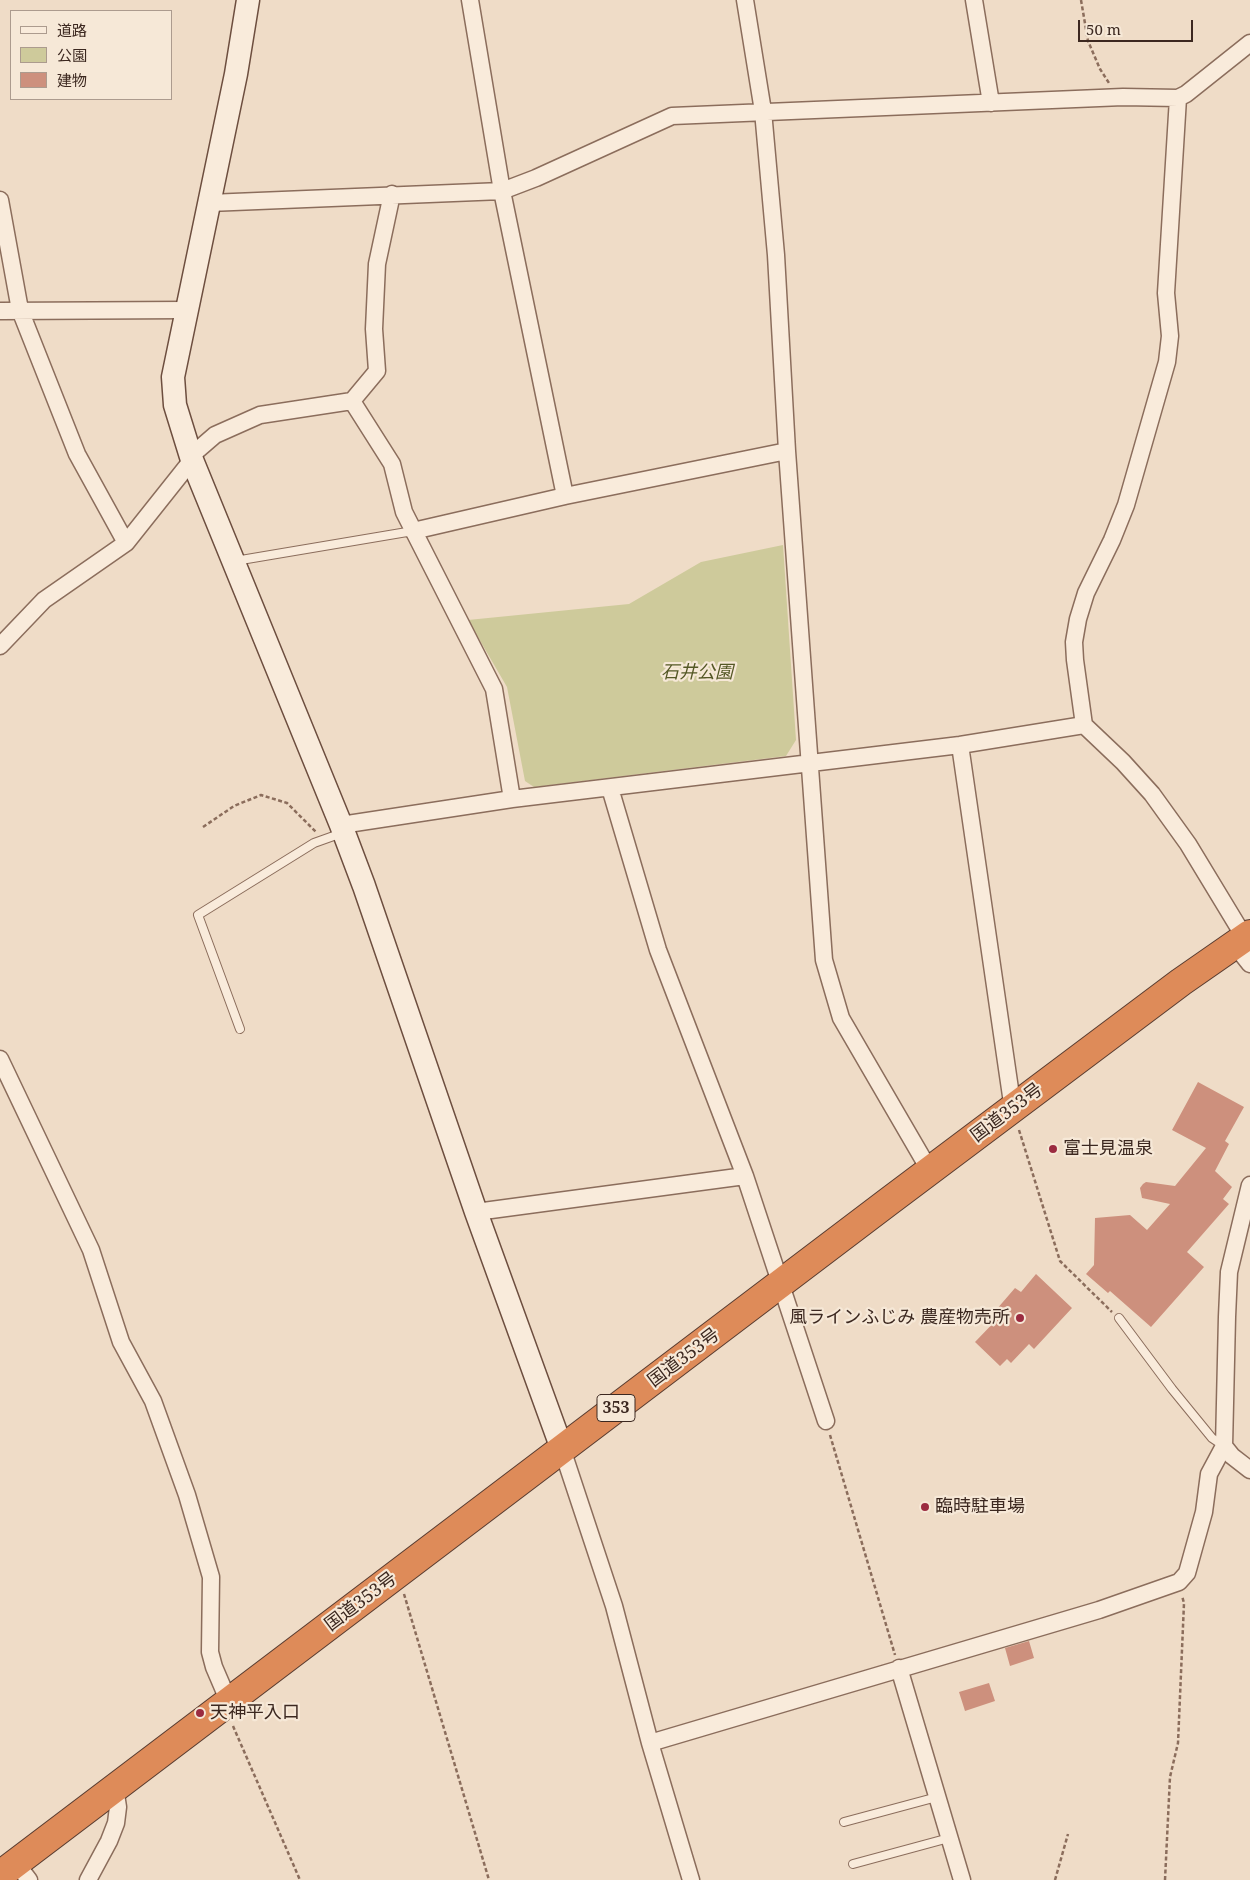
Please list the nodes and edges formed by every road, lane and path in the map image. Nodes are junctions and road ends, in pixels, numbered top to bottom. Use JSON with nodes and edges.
{"nodes":[{"id":1,"x":248,"y":0,"type":"edge"},
{"id":2,"x":470,"y":0,"type":"edge"},
{"id":3,"x":746,"y":0,"type":"edge"},
{"id":4,"x":974,"y":0,"type":"edge"},
{"id":5,"x":1081,"y":0,"type":"edge"},
{"id":6,"x":1250,"y":43,"type":"edge"},
{"id":7,"x":1123,"y":97,"type":"junction"},
{"id":8,"x":1178,"y":98,"type":"junction"},
{"id":9,"x":991,"y":103,"type":"junction"},
{"id":10,"x":763,"y":111,"type":"junction"},
{"id":11,"x":502,"y":191,"type":"junction"},
{"id":12,"x":392,"y":194,"type":"junction"},
{"id":13,"x":0,"y":200,"type":"edge"},
{"id":14,"x":209,"y":203,"type":"junction"},
{"id":15,"x":20,"y":310,"type":"junction"},
{"id":16,"x":186,"y":310,"type":"junction"},
{"id":17,"x":0,"y":311,"type":"edge"},
{"id":18,"x":352,"y":401,"type":"junction"},
{"id":19,"x":788,"y":451,"type":"junction"},
{"id":20,"x":192,"y":460,"type":"junction"},
{"id":21,"x":565,"y":496,"type":"junction"},
{"id":22,"x":413,"y":531,"type":"junction"},
{"id":23,"x":126,"y":543,"type":"junction"},
{"id":24,"x":234,"y":562,"type":"junction"},
{"id":25,"x":0,"y":646,"type":"edge"},
{"id":26,"x":1084,"y":725,"type":"junction"},
{"id":27,"x":960,"y":745,"type":"junction"},
{"id":28,"x":810,"y":762,"type":"junction"},
{"id":29,"x":610,"y":788,"type":"junction"},
{"id":30,"x":512,"y":799,"type":"junction"},
{"id":31,"x":203,"y":827,"type":"dead end"},
{"id":32,"x":336,"y":833,"type":"junction"},
{"id":33,"x":1245,"y":945,"type":"edge"},
{"id":34,"x":240,"y":1029,"type":"dead end"},
{"id":35,"x":0,"y":1059,"type":"edge"},
{"id":36,"x":1012,"y":1109,"type":"junction"},
{"id":37,"x":930,"y":1171,"type":"junction"},
{"id":38,"x":745,"y":1176,"type":"junction"},
{"id":39,"x":1250,"y":1185,"type":"edge"},
{"id":40,"x":476,"y":1212,"type":"junction"},
{"id":41,"x":782,"y":1283,"type":"junction"},
{"id":42,"x":1118,"y":1318,"type":"joint"},
{"id":43,"x":826,"y":1421,"type":"joint"},
{"id":44,"x":1224,"y":1446,"type":"junction"},
{"id":45,"x":562,"y":1449,"type":"junction"},
{"id":46,"x":1250,"y":1470,"type":"edge"},
{"id":47,"x":398,"y":1573,"type":"junction"},
{"id":48,"x":1179,"y":1582,"type":"junction"},
{"id":49,"x":899,"y":1668,"type":"junction"},
{"id":50,"x":227,"y":1704,"type":"junction"},
{"id":51,"x":650,"y":1743,"type":"junction"},
{"id":52,"x":115,"y":1788,"type":"junction"},
{"id":53,"x":937,"y":1797,"type":"junction"},
{"id":54,"x":844,"y":1822,"type":"dead end"},
{"id":55,"x":1068,"y":1834,"type":"dead end"},
{"id":56,"x":949,"y":1838,"type":"junction"},
{"id":57,"x":853,"y":1864,"type":"dead end"},
{"id":58,"x":15,"y":1873,"type":"edge"},
{"id":59,"x":88,"y":1880,"type":"edge"},
{"id":60,"x":300,"y":1880,"type":"edge"},
{"id":61,"x":489,"y":1880,"type":"edge"},
{"id":62,"x":690,"y":1880,"type":"edge"},
{"id":63,"x":961,"y":1880,"type":"edge"},
{"id":64,"x":1055,"y":1880,"type":"edge"},
{"id":65,"x":1165,"y":1880,"type":"edge"}],
"edges":[{"from":1,"to":14,"type":"street"},
{"from":2,"to":11,"type":"street"},
{"from":3,"to":10,"type":"street"},
{"from":4,"to":9,"type":"street"},
{"from":5,"to":7,"type":"path"},
{"from":6,"to":8,"type":"street"},
{"from":7,"to":8,"type":"street"},
{"from":7,"to":9,"type":"street"},
{"from":8,"to":26,"type":"street"},
{"from":9,"to":10,"type":"street"},
{"from":10,"to":11,"type":"street"},
{"from":10,"to":19,"type":"street"},
{"from":11,"to":12,"type":"street"},
{"from":11,"to":21,"type":"street"},
{"from":12,"to":14,"type":"street"},
{"from":12,"to":18,"type":"street"},
{"from":13,"to":15,"type":"street"},
{"from":14,"to":16,"type":"street"},
{"from":15,"to":16,"type":"street"},
{"from":15,"to":17,"type":"street"},
{"from":15,"to":23,"type":"street"},
{"from":16,"to":20,"type":"street"},
{"from":18,"to":20,"type":"street"},
{"from":18,"to":22,"type":"street"},
{"from":19,"to":21,"type":"street"},
{"from":19,"to":28,"type":"street"},
{"from":20,"to":23,"type":"street"},
{"from":20,"to":24,"type":"street"},
{"from":21,"to":22,"type":"street"},
{"from":22,"to":24,"type":"lane"},
{"from":22,"to":30,"type":"street"},
{"from":23,"to":25,"type":"street"},
{"from":24,"to":32,"type":"street"},
{"from":26,"to":27,"type":"street"},
{"from":26,"to":33,"type":"street"},
{"from":27,"to":28,"type":"street"},
{"from":27,"to":36,"type":"street"},
{"from":28,"to":29,"type":"street"},
{"from":28,"to":37,"type":"street"},
{"from":29,"to":30,"type":"street"},
{"from":29,"to":38,"type":"street"},
{"from":30,"to":32,"type":"street"},
{"from":31,"to":32,"type":"path"},
{"from":32,"to":34,"type":"lane"},
{"from":32,"to":40,"type":"street"},
{"from":33,"to":36,"type":"highway","name":"国道353号","number":"353"},
{"from":35,"to":50,"type":"street"},
{"from":36,"to":37,"type":"highway","name":"国道353号","number":"353"},
{"from":36,"to":42,"type":"path"},
{"from":37,"to":41,"type":"highway","name":"国道353号","number":"353"},
{"from":38,"to":40,"type":"street"},
{"from":38,"to":41,"type":"street"},
{"from":39,"to":44,"type":"street"},
{"from":40,"to":45,"type":"street"},
{"from":41,"to":43,"type":"street"},
{"from":41,"to":45,"type":"highway","name":"国道353号","number":"353"},
{"from":42,"to":44,"type":"lane"},
{"from":43,"to":49,"type":"path"},
{"from":44,"to":46,"type":"street"},
{"from":44,"to":48,"type":"street"},
{"from":45,"to":47,"type":"highway","name":"国道353号","number":"353"},
{"from":45,"to":51,"type":"street"},
{"from":47,"to":50,"type":"highway","name":"国道353号","number":"353"},
{"from":47,"to":61,"type":"path"},
{"from":48,"to":49,"type":"street"},
{"from":48,"to":65,"type":"path"},
{"from":49,"to":51,"type":"street"},
{"from":49,"to":53,"type":"street"},
{"from":50,"to":52,"type":"highway","name":"国道353号","number":"353"},
{"from":50,"to":60,"type":"path"},
{"from":51,"to":62,"type":"street"},
{"from":52,"to":58,"type":"highway","name":"国道353号","number":"353"},
{"from":52,"to":59,"type":"street"},
{"from":53,"to":54,"type":"lane"},
{"from":53,"to":56,"type":"street"},
{"from":55,"to":64,"type":"path"},
{"from":56,"to":57,"type":"lane"},
{"from":56,"to":63,"type":"street"}]}
